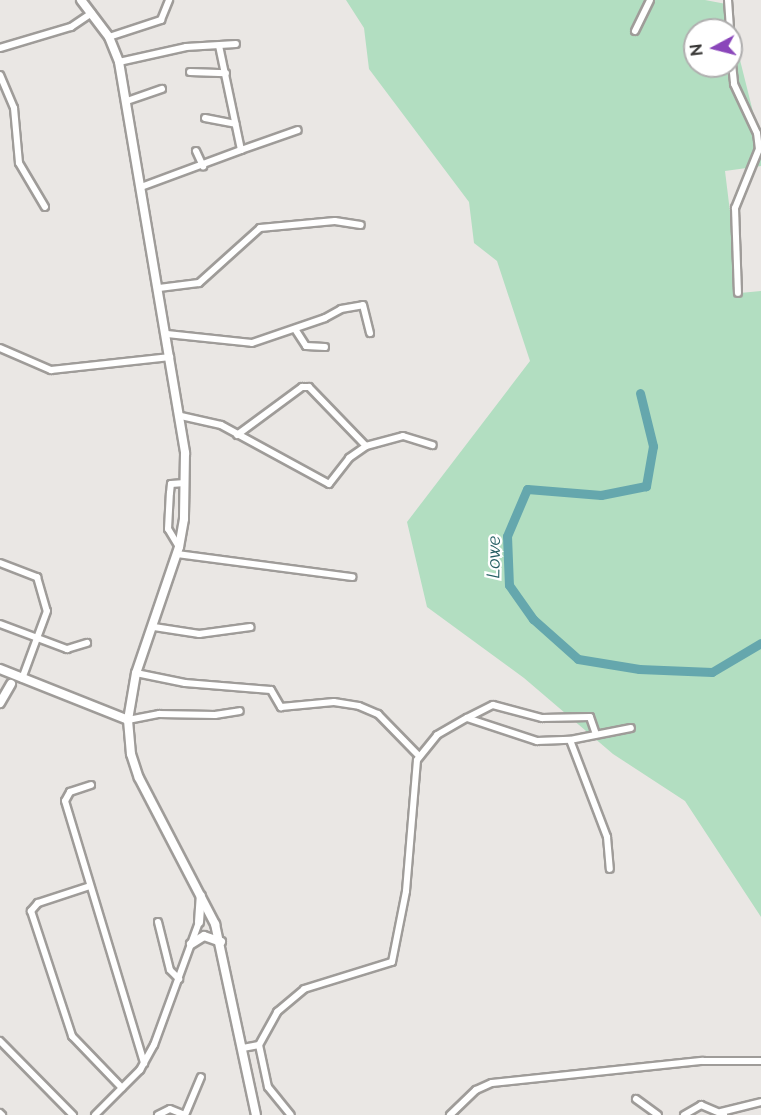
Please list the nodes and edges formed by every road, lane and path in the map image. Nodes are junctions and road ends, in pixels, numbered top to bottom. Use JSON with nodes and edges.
{"nodes":[{"id":1,"x":81,"y":0,"type":"edge"},
{"id":2,"x":169,"y":0,"type":"edge"},
{"id":3,"x":650,"y":0,"type":"edge"},
{"id":4,"x":728,"y":0,"type":"edge"},
{"id":5,"x":92,"y":13,"type":"junction"},
{"id":6,"x":729,"y":18,"type":"edge"},
{"id":7,"x":635,"y":31,"type":"dead end"},
{"id":8,"x":110,"y":37,"type":"junction"},
{"id":9,"x":237,"y":44,"type":"dead end"},
{"id":10,"x":219,"y":46,"type":"junction"},
{"id":11,"x":0,"y":48,"type":"edge"},
{"id":12,"x":119,"y":63,"type":"junction"},
{"id":13,"x":190,"y":72,"type":"dead end"},
{"id":14,"x":226,"y":74,"type":"junction"},
{"id":15,"x":0,"y":75,"type":"edge"},
{"id":16,"x":733,"y":78,"type":"edge"},
{"id":17,"x":162,"y":89,"type":"dead end"},
{"id":18,"x":127,"y":101,"type":"junction"},
{"id":19,"x":205,"y":118,"type":"dead end"},
{"id":20,"x":235,"y":124,"type":"junction"},
{"id":21,"x":298,"y":130,"type":"dead end"},
{"id":22,"x":241,"y":150,"type":"junction"},
{"id":23,"x":196,"y":151,"type":"dead end"},
{"id":24,"x":203,"y":166,"type":"junction"},
{"id":25,"x":141,"y":187,"type":"junction"},
{"id":26,"x":45,"y":207,"type":"dead end"},
{"id":27,"x":360,"y":225,"type":"dead end"},
{"id":28,"x":159,"y":288,"type":"junction"},
{"id":29,"x":738,"y":293,"type":"dead end"},
{"id":30,"x":295,"y":329,"type":"junction"},
{"id":31,"x":370,"y":333,"type":"dead end"},
{"id":32,"x":167,"y":334,"type":"junction"},
{"id":33,"x":325,"y":347,"type":"dead end"},
{"id":34,"x":0,"y":348,"type":"edge"},
{"id":35,"x":171,"y":357,"type":"junction"},
{"id":36,"x":181,"y":416,"type":"junction"},
{"id":37,"x":237,"y":435,"type":"junction"},
{"id":38,"x":433,"y":445,"type":"dead end"},
{"id":39,"x":366,"y":446,"type":"junction"},
{"id":40,"x":185,"y":483,"type":"junction"},
{"id":41,"x":178,"y":550,"type":"junction"},
{"id":42,"x":0,"y":563,"type":"edge"},
{"id":43,"x":352,"y":577,"type":"dead end"},
{"id":44,"x":0,"y":624,"type":"edge"},
{"id":45,"x":154,"y":627,"type":"junction"},
{"id":46,"x":251,"y":627,"type":"dead end"},
{"id":47,"x":39,"y":639,"type":"junction"},
{"id":48,"x":87,"y":643,"type":"dead end"},
{"id":49,"x":4,"y":671,"type":"edge"},
{"id":50,"x":136,"y":673,"type":"junction"},
{"id":51,"x":22,"y":679,"type":"junction"},
{"id":52,"x":11,"y":684,"type":"junction"},
{"id":53,"x":0,"y":703,"type":"edge"},
{"id":54,"x":240,"y":711,"type":"dead end"},
{"id":55,"x":467,"y":718,"type":"junction"},
{"id":56,"x":128,"y":720,"type":"junction"},
{"id":57,"x":631,"y":728,"type":"dead end"},
{"id":58,"x":596,"y":734,"type":"junction"},
{"id":59,"x":570,"y":740,"type":"junction"},
{"id":60,"x":419,"y":756,"type":"junction"},
{"id":61,"x":91,"y":785,"type":"dead end"},
{"id":62,"x":610,"y":869,"type":"dead end"},
{"id":63,"x":90,"y":886,"type":"junction"},
{"id":64,"x":200,"y":891,"type":"junction"},
{"id":65,"x":213,"y":918,"type":"junction"},
{"id":66,"x":158,"y":922,"type":"dead end"},
{"id":67,"x":199,"y":922,"type":"junction"},
{"id":68,"x":221,"y":942,"type":"junction"},
{"id":69,"x":191,"y":944,"type":"junction"},
{"id":70,"x":179,"y":980,"type":"junction"},
{"id":71,"x":0,"y":1041,"type":"edge"},
{"id":72,"x":259,"y":1046,"type":"junction"},
{"id":73,"x":243,"y":1048,"type":"junction"},
{"id":74,"x":761,"y":1061,"type":"edge"},
{"id":75,"x":144,"y":1063,"type":"junction"},
{"id":76,"x":201,"y":1077,"type":"dead end"},
{"id":77,"x":122,"y":1088,"type":"junction"},
{"id":78,"x":636,"y":1099,"type":"dead end"},
{"id":79,"x":761,"y":1102,"type":"edge"},
{"id":80,"x":723,"y":1114,"type":"edge"},
{"id":81,"x":74,"y":1115,"type":"edge"},
{"id":82,"x":95,"y":1115,"type":"edge"},
{"id":83,"x":158,"y":1115,"type":"edge"},
{"id":84,"x":185,"y":1115,"type":"edge"},
{"id":85,"x":256,"y":1115,"type":"edge"},
{"id":86,"x":291,"y":1115,"type":"edge"},
{"id":87,"x":450,"y":1115,"type":"edge"},
{"id":88,"x":658,"y":1115,"type":"edge"},
{"id":89,"x":684,"y":1115,"type":"edge"}],
"edges":[{"from":1,"to":5,"type":"street"},
{"from":2,"to":8,"type":"street"},
{"from":3,"to":7,"type":"street"},
{"from":4,"to":6,"type":"street"},
{"from":5,"to":8,"type":"street"},
{"from":5,"to":11,"type":"street"},
{"from":8,"to":12,"type":"street"},
{"from":9,"to":10,"type":"street"},
{"from":10,"to":12,"type":"street"},
{"from":10,"to":14,"type":"street"},
{"from":12,"to":18,"type":"street"},
{"from":13,"to":14,"type":"street"},
{"from":14,"to":20,"type":"street"},
{"from":15,"to":26,"type":"street"},
{"from":16,"to":29,"type":"street"},
{"from":17,"to":18,"type":"street"},
{"from":18,"to":25,"type":"street"},
{"from":19,"to":20,"type":"street"},
{"from":20,"to":22,"type":"street"},
{"from":21,"to":22,"type":"street"},
{"from":22,"to":24,"type":"street"},
{"from":23,"to":24,"type":"street"},
{"from":24,"to":25,"type":"street"},
{"from":25,"to":28,"type":"street"},
{"from":27,"to":28,"type":"street"},
{"from":28,"to":32,"type":"street"},
{"from":30,"to":31,"type":"street"},
{"from":30,"to":32,"type":"street"},
{"from":30,"to":33,"type":"street"},
{"from":32,"to":35,"type":"street"},
{"from":34,"to":35,"type":"street"},
{"from":35,"to":36,"type":"street"},
{"from":36,"to":37,"type":"street"},
{"from":36,"to":40,"type":"street"},
{"from":37,"to":39,"type":"street"},
{"from":37,"to":39,"type":"street"},
{"from":38,"to":39,"type":"street"},
{"from":40,"to":41,"type":"street"},
{"from":40,"to":41,"type":"street"},
{"from":41,"to":43,"type":"street"},
{"from":41,"to":45,"type":"street"},
{"from":42,"to":47,"type":"street"},
{"from":44,"to":47,"type":"street"},
{"from":45,"to":46,"type":"street"},
{"from":45,"to":50,"type":"street"},
{"from":47,"to":48,"type":"street"},
{"from":47,"to":51,"type":"street"},
{"from":49,"to":51,"type":"street"},
{"from":49,"to":52,"type":"street"},
{"from":50,"to":56,"type":"street"},
{"from":50,"to":60,"type":"street"},
{"from":51,"to":52,"type":"street"},
{"from":51,"to":56,"type":"street"},
{"from":52,"to":53,"type":"street"},
{"from":54,"to":56,"type":"street"},
{"from":55,"to":58,"type":"street"},
{"from":55,"to":59,"type":"street"},
{"from":55,"to":60,"type":"street"},
{"from":56,"to":64,"type":"street"},
{"from":57,"to":58,"type":"street"},
{"from":58,"to":59,"type":"street"},
{"from":59,"to":62,"type":"street"},
{"from":60,"to":72,"type":"street"},
{"from":61,"to":63,"type":"street"},
{"from":63,"to":75,"type":"street"},
{"from":63,"to":77,"type":"street"},
{"from":64,"to":65,"type":"street"},
{"from":64,"to":67,"type":"street"},
{"from":65,"to":67,"type":"street"},
{"from":65,"to":68,"type":"street"},
{"from":66,"to":70,"type":"street"},
{"from":67,"to":69,"type":"street"},
{"from":68,"to":69,"type":"street"},
{"from":68,"to":73,"type":"street"},
{"from":69,"to":70,"type":"street"},
{"from":70,"to":75,"type":"street"},
{"from":71,"to":81,"type":"street"},
{"from":72,"to":73,"type":"street"},
{"from":72,"to":86,"type":"street"},
{"from":73,"to":85,"type":"street"},
{"from":74,"to":87,"type":"street"},
{"from":75,"to":77,"type":"street"},
{"from":76,"to":84,"type":"street"},
{"from":77,"to":82,"type":"street"},
{"from":78,"to":88,"type":"street"},
{"from":79,"to":80,"type":"street"},
{"from":80,"to":89,"type":"street"},
{"from":83,"to":84,"type":"street"}]}
